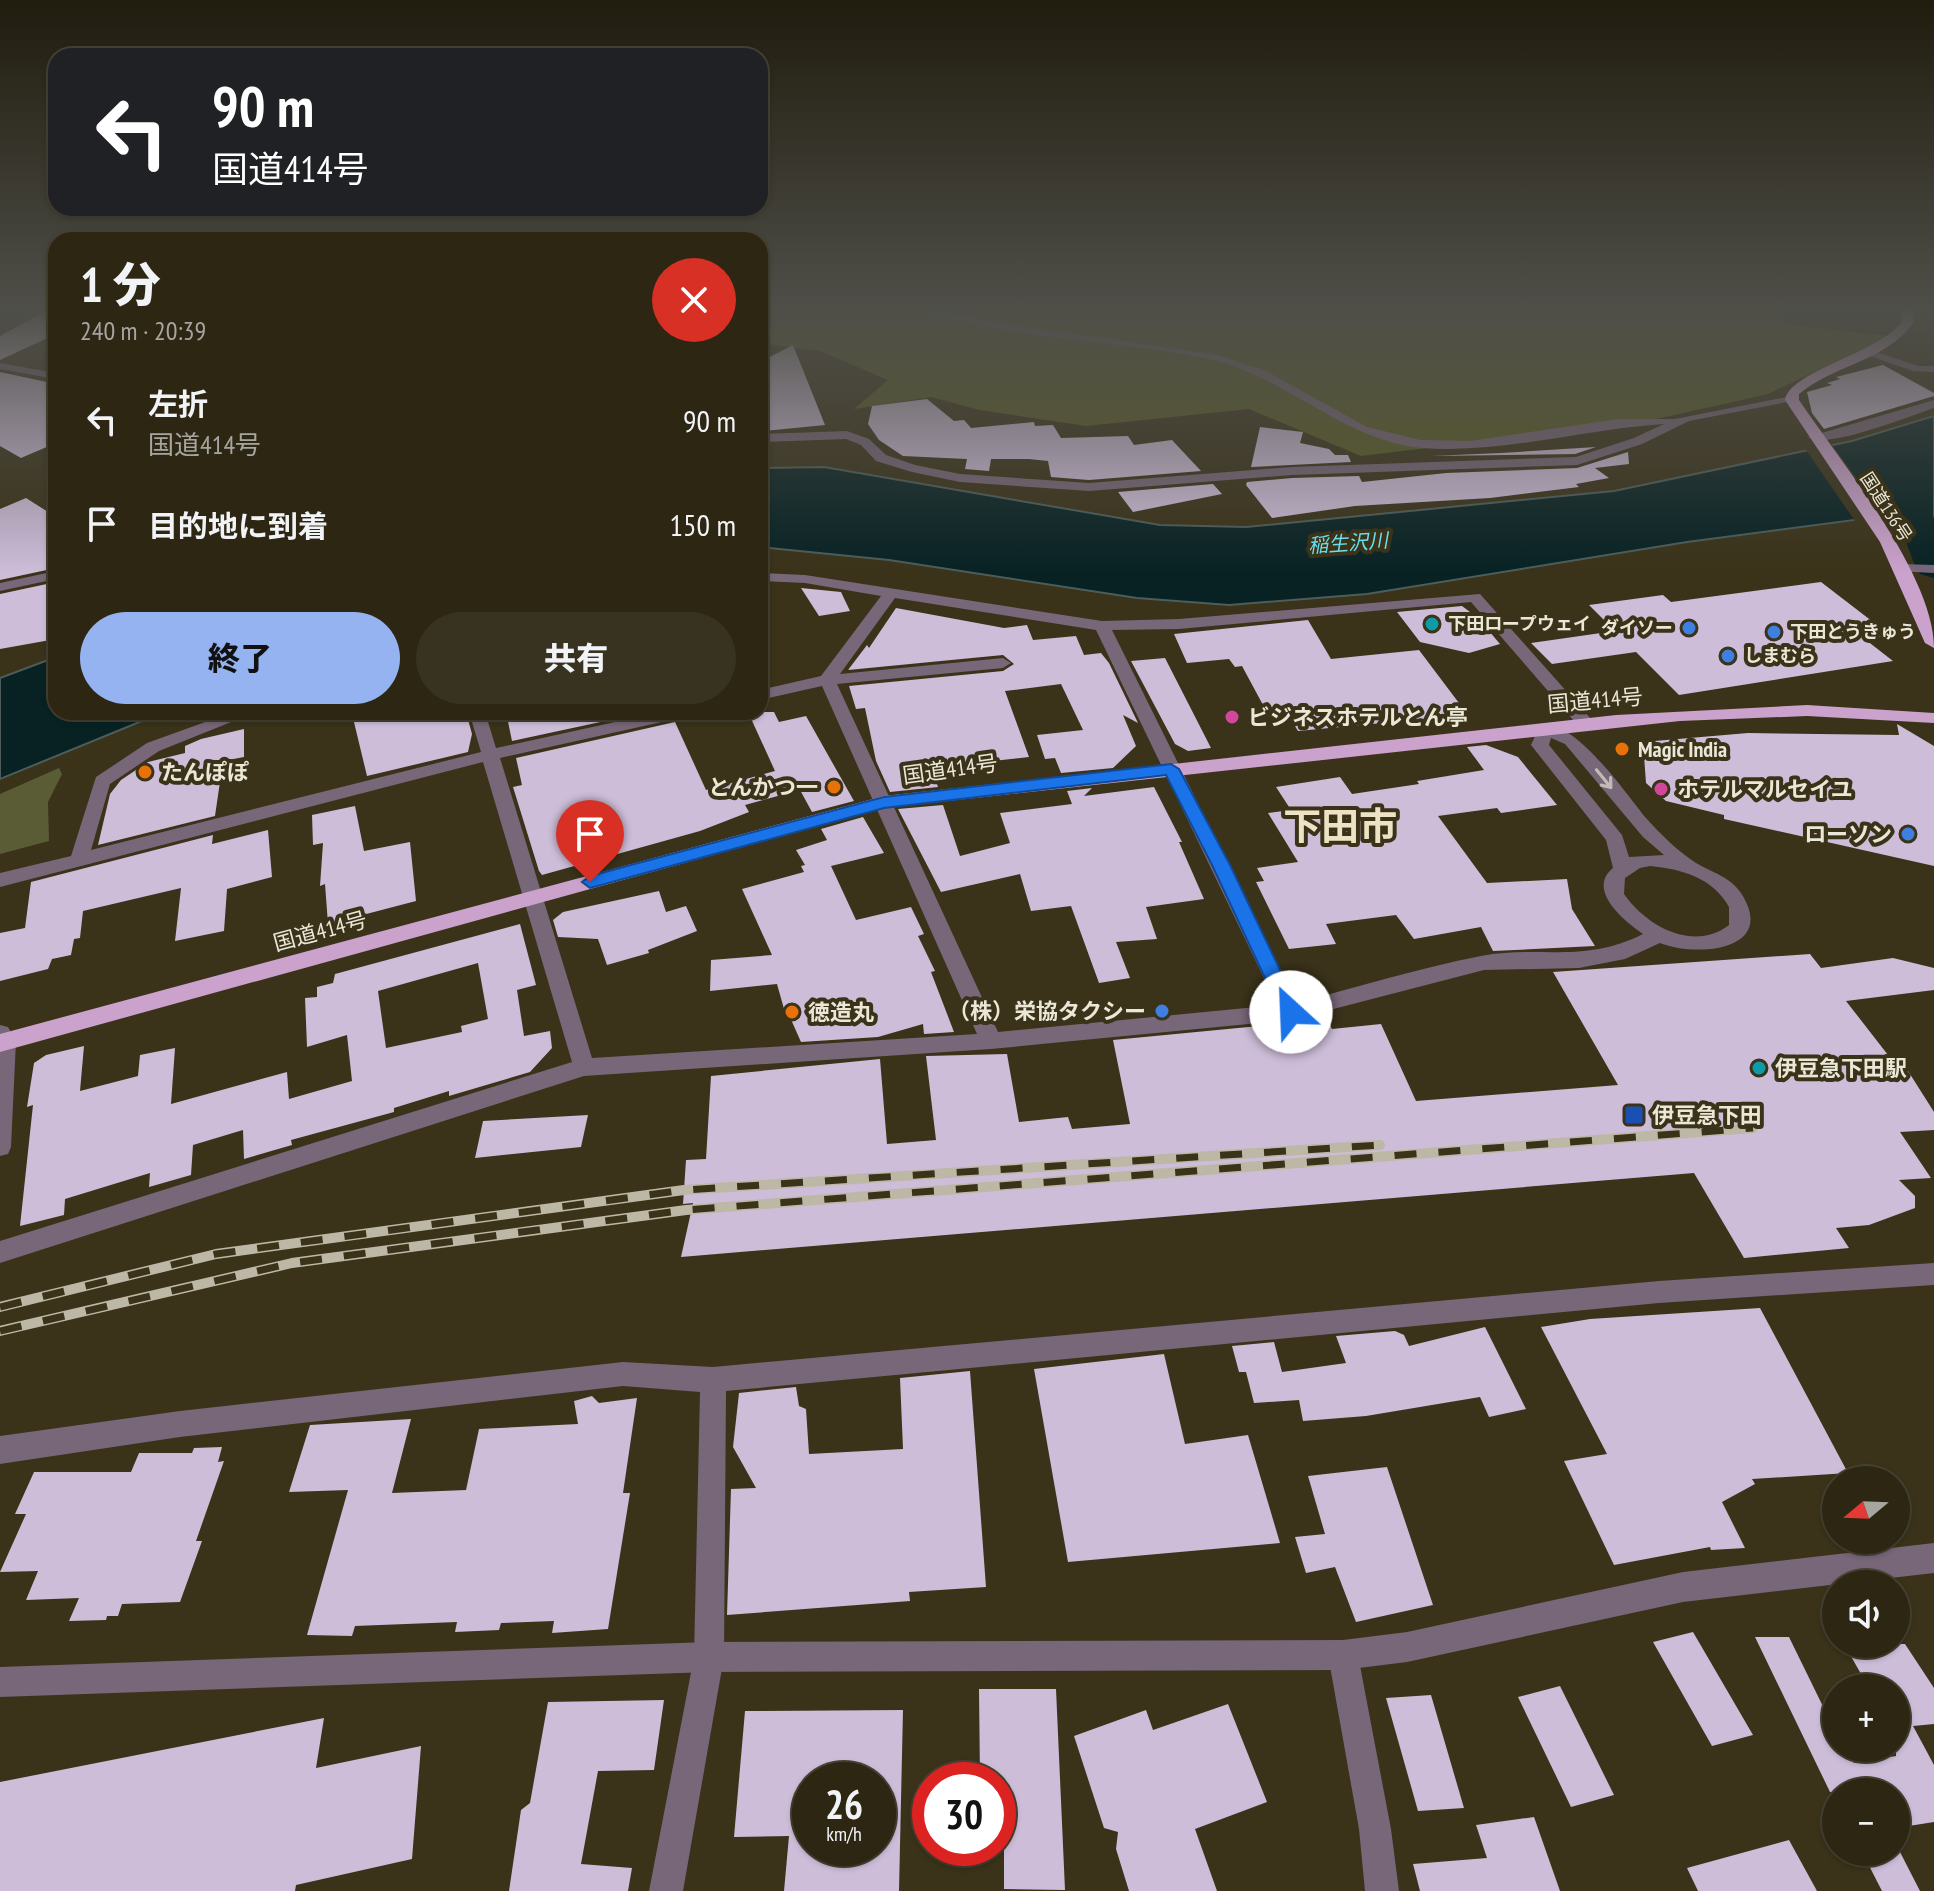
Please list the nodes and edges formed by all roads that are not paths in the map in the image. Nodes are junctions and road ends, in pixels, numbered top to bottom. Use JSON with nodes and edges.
{"nodes":[{"id":1,"x":1303,"y":396,"type":"edge"},
{"id":2,"x":1793,"y":396,"type":"edge"},
{"id":3,"x":1792,"y":400,"type":"junction"},
{"id":4,"x":1934,"y":404,"type":"edge"},
{"id":5,"x":1686,"y":418,"type":"junction"},
{"id":6,"x":768,"y":438,"type":"edge"},
{"id":7,"x":1816,"y":439,"type":"junction"},
{"id":8,"x":1909,"y":568,"type":"junction"},
{"id":9,"x":1934,"y":569,"type":"edge"},
{"id":10,"x":48,"y":577,"type":"edge"},
{"id":11,"x":768,"y":577,"type":"edge"},
{"id":12,"x":0,"y":587,"type":"edge"},
{"id":13,"x":890,"y":594,"type":"junction"},
{"id":14,"x":1102,"y":626,"type":"junction"},
{"id":15,"x":1934,"y":643,"type":"edge"},
{"id":16,"x":1003,"y":663,"type":"dead end"},
{"id":17,"x":827,"y":680,"type":"junction"},
{"id":18,"x":768,"y":693,"type":"edge"},
{"id":19,"x":1934,"y":718,"type":"edge"},
{"id":20,"x":226,"y":720,"type":"edge"},
{"id":21,"x":479,"y":720,"type":"edge"},
{"id":22,"x":648,"y":720,"type":"edge"},
{"id":23,"x":1586,"y":724,"type":"junction"},
{"id":24,"x":1546,"y":729,"type":"junction"},
{"id":25,"x":490,"y":755,"type":"junction"},
{"id":26,"x":1171,"y":769,"type":"junction"},
{"id":27,"x":884,"y":802,"type":"junction"},
{"id":28,"x":79,"y":860,"type":"junction"},
{"id":29,"x":1688,"y":865,"type":"junction"},
{"id":30,"x":1623,"y":868,"type":"junction"},
{"id":31,"x":0,"y":880,"type":"edge"},
{"id":32,"x":531,"y":898,"type":"junction"},
{"id":33,"x":1658,"y":935,"type":"junction"},
{"id":34,"x":1291,"y":1012,"type":"junction"},
{"id":35,"x":2,"y":1039,"type":"edge"},
{"id":36,"x":991,"y":1041,"type":"junction"},
{"id":37,"x":584,"y":1067,"type":"junction"},
{"id":38,"x":0,"y":1147,"type":"edge"},
{"id":39,"x":0,"y":1252,"type":"edge"},
{"id":40,"x":1934,"y":1274,"type":"edge"},
{"id":41,"x":713,"y":1380,"type":"junction"},
{"id":42,"x":0,"y":1450,"type":"edge"},
{"id":43,"x":1934,"y":1558,"type":"edge"},
{"id":44,"x":1343,"y":1655,"type":"junction"},
{"id":45,"x":709,"y":1657,"type":"junction"},
{"id":46,"x":0,"y":1682,"type":"edge"},
{"id":47,"x":666,"y":1891,"type":"edge"},
{"id":48,"x":1382,"y":1891,"type":"edge"}],
"edges":[{"from":1,"to":5,"type":"street"},
{"from":2,"to":3,"type":"highway"},
{"from":3,"to":5,"type":"street"},
{"from":3,"to":7,"type":"highway","name":"国道136号"},
{"from":4,"to":7,"type":"street"},
{"from":5,"to":6,"type":"street"},
{"from":7,"to":8,"type":"highway","name":"国道136号"},
{"from":8,"to":9,"type":"street"},
{"from":8,"to":15,"type":"highway","name":"国道136号"},
{"from":10,"to":12,"type":"street"},
{"from":11,"to":13,"type":"street"},
{"from":13,"to":14,"type":"street"},
{"from":13,"to":17,"type":"street"},
{"from":14,"to":23,"type":"street"},
{"from":14,"to":26,"type":"street"},
{"from":16,"to":17,"type":"street"},
{"from":17,"to":18,"type":"street"},
{"from":17,"to":27,"type":"street"},
{"from":19,"to":23,"type":"highway","name":"国道414号"},
{"from":20,"to":28,"type":"street"},
{"from":21,"to":25,"type":"street"},
{"from":22,"to":25,"type":"street"},
{"from":23,"to":24,"type":"highway","name":"国道414号"},
{"from":24,"to":26,"type":"highway","name":"国道414号"},
{"from":24,"to":29,"type":"street","one_way":true},
{"from":24,"to":30,"type":"street"},
{"from":25,"to":28,"type":"street"},
{"from":25,"to":32,"type":"street"},
{"from":26,"to":27,"type":"highway","name":"国道414号"},
{"from":26,"to":34,"type":"street"},
{"from":27,"to":32,"type":"highway","name":"国道414号"},
{"from":27,"to":36,"type":"street"},
{"from":28,"to":31,"type":"street"},
{"from":29,"to":30,"type":"street"},
{"from":29,"to":33,"type":"street"},
{"from":30,"to":33,"type":"street"},
{"from":32,"to":35,"type":"highway","name":"国道414号"},
{"from":32,"to":37,"type":"street"},
{"from":33,"to":34,"type":"street"},
{"from":34,"to":36,"type":"street"},
{"from":35,"to":38,"type":"street"},
{"from":36,"to":37,"type":"street"},
{"from":37,"to":39,"type":"street"},
{"from":40,"to":41,"type":"street"},
{"from":41,"to":42,"type":"street"},
{"from":41,"to":45,"type":"street"},
{"from":43,"to":44,"type":"street"},
{"from":44,"to":45,"type":"street"},
{"from":44,"to":48,"type":"street"},
{"from":45,"to":46,"type":"street"},
{"from":45,"to":47,"type":"street"}]}
